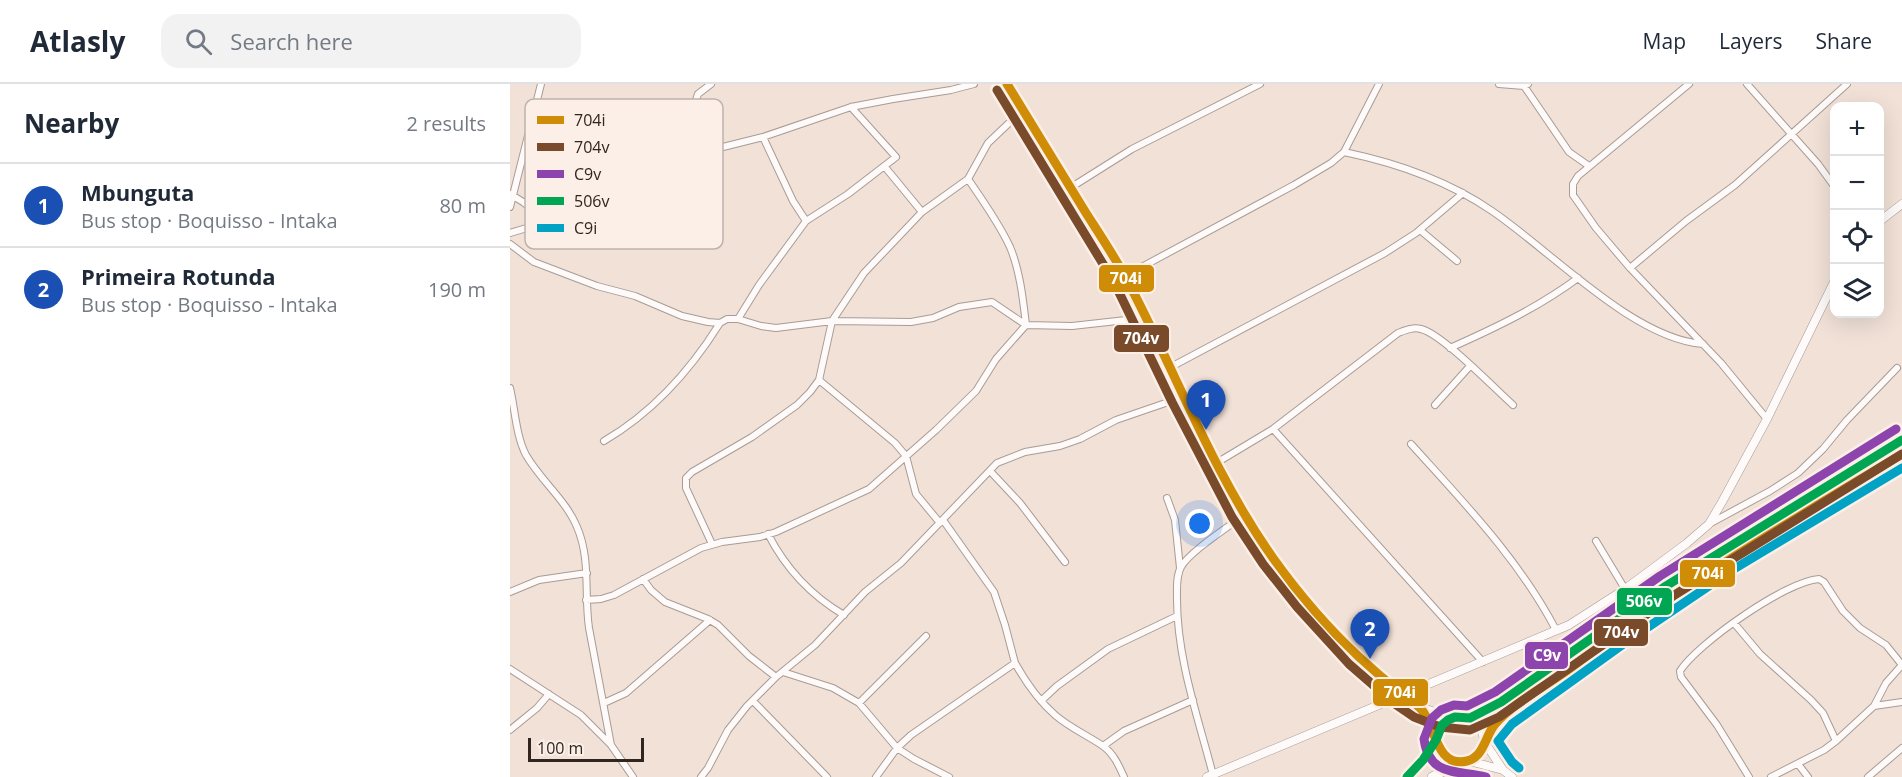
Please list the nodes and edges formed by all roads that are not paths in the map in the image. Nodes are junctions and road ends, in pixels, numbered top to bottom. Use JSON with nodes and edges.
{"nodes":[{"id":1,"x":541,"y":84,"type":"edge"},
{"id":2,"x":711,"y":84,"type":"edge"},
{"id":3,"x":975,"y":84,"type":"edge"},
{"id":4,"x":1260,"y":84,"type":"edge"},
{"id":5,"x":1379,"y":84,"type":"edge"},
{"id":6,"x":1499,"y":84,"type":"edge"},
{"id":7,"x":1689,"y":84,"type":"edge"},
{"id":8,"x":1747,"y":84,"type":"edge"},
{"id":9,"x":1847,"y":84,"type":"edge"},
{"id":10,"x":1010,"y":85,"type":"edge"},
{"id":11,"x":1526,"y":85,"type":"edge"},
{"id":12,"x":537,"y":99,"type":"edge"},
{"id":13,"x":696,"y":99,"type":"edge"},
{"id":14,"x":851,"y":107,"type":"junction"},
{"id":15,"x":1023,"y":113,"type":"junction"},
{"id":16,"x":763,"y":136,"type":"junction"},
{"id":17,"x":1792,"y":136,"type":"junction"},
{"id":18,"x":525,"y":145,"type":"edge"},
{"id":19,"x":723,"y":147,"type":"edge"},
{"id":20,"x":1344,"y":152,"type":"junction"},
{"id":21,"x":1589,"y":166,"type":"junction"},
{"id":22,"x":885,"y":167,"type":"junction"},
{"id":23,"x":968,"y":179,"type":"junction"},
{"id":24,"x":1830,"y":180,"type":"edge"},
{"id":25,"x":1070,"y":188,"type":"junction"},
{"id":26,"x":1463,"y":193,"type":"junction"},
{"id":27,"x":512,"y":195,"type":"edge"},
{"id":28,"x":1902,"y":204,"type":"edge"},
{"id":29,"x":525,"y":205,"type":"edge"},
{"id":30,"x":510,"y":207,"type":"edge"},
{"id":31,"x":922,"y":212,"type":"junction"},
{"id":32,"x":1884,"y":218,"type":"edge"},
{"id":33,"x":806,"y":221,"type":"junction"},
{"id":34,"x":525,"y":229,"type":"edge"},
{"id":35,"x":1420,"y":230,"type":"junction"},
{"id":36,"x":510,"y":233,"type":"edge"},
{"id":37,"x":510,"y":244,"type":"edge"},
{"id":38,"x":1457,"y":261,"type":"dead end"},
{"id":39,"x":1630,"y":268,"type":"junction"},
{"id":40,"x":1125,"y":276,"type":"junction"},
{"id":41,"x":1578,"y":278,"type":"junction"},
{"id":42,"x":1830,"y":290,"type":"edge"},
{"id":43,"x":738,"y":319,"type":"junction"},
{"id":44,"x":832,"y":321,"type":"junction"},
{"id":45,"x":720,"y":323,"type":"junction"},
{"id":46,"x":1026,"y":325,"type":"junction"},
{"id":47,"x":1703,"y":344,"type":"junction"},
{"id":48,"x":1450,"y":348,"type":"junction"},
{"id":49,"x":1470,"y":366,"type":"junction"},
{"id":50,"x":1169,"y":368,"type":"junction"},
{"id":51,"x":1897,"y":368,"type":"dead end"},
{"id":52,"x":819,"y":380,"type":"junction"},
{"id":53,"x":510,"y":388,"type":"edge"},
{"id":54,"x":1183,"y":397,"type":"junction"},
{"id":55,"x":1170,"y":401,"type":"junction"},
{"id":56,"x":1435,"y":405,"type":"dead end"},
{"id":57,"x":1512,"y":405,"type":"dead end"},
{"id":58,"x":1767,"y":419,"type":"junction"},
{"id":59,"x":1273,"y":429,"type":"junction"},
{"id":60,"x":1902,"y":440,"type":"edge"},
{"id":61,"x":604,"y":441,"type":"dead end"},
{"id":62,"x":1411,"y":444,"type":"dead end"},
{"id":63,"x":1902,"y":454,"type":"edge"},
{"id":64,"x":906,"y":456,"type":"junction"},
{"id":65,"x":1218,"y":462,"type":"junction"},
{"id":66,"x":990,"y":471,"type":"junction"},
{"id":67,"x":1167,"y":498,"type":"dead end"},
{"id":68,"x":1245,"y":514,"type":"junction"},
{"id":69,"x":941,"y":521,"type":"junction"},
{"id":70,"x":1709,"y":524,"type":"junction"},
{"id":71,"x":768,"y":534,"type":"junction"},
{"id":72,"x":1596,"y":541,"type":"dead end"},
{"id":73,"x":712,"y":544,"type":"junction"},
{"id":74,"x":1065,"y":562,"type":"dead end"},
{"id":75,"x":1180,"y":568,"type":"junction"},
{"id":76,"x":587,"y":573,"type":"junction"},
{"id":77,"x":643,"y":579,"type":"junction"},
{"id":78,"x":1625,"y":589,"type":"junction"},
{"id":79,"x":510,"y":592,"type":"edge"},
{"id":80,"x":586,"y":600,"type":"junction"},
{"id":81,"x":844,"y":615,"type":"junction"},
{"id":82,"x":1177,"y":616,"type":"junction"},
{"id":83,"x":710,"y":620,"type":"junction"},
{"id":84,"x":1734,"y":623,"type":"junction"},
{"id":85,"x":1556,"y":630,"type":"junction"},
{"id":86,"x":926,"y":636,"type":"dead end"},
{"id":87,"x":1483,"y":662,"type":"junction"},
{"id":88,"x":1015,"y":663,"type":"junction"},
{"id":89,"x":1902,"y":665,"type":"edge"},
{"id":90,"x":510,"y":669,"type":"edge"},
{"id":91,"x":783,"y":672,"type":"junction"},
{"id":92,"x":776,"y":677,"type":"junction"},
{"id":93,"x":549,"y":694,"type":"junction"},
{"id":94,"x":1403,"y":695,"type":"junction"},
{"id":95,"x":1193,"y":700,"type":"junction"},
{"id":96,"x":753,"y":701,"type":"junction"},
{"id":97,"x":1041,"y":701,"type":"junction"},
{"id":98,"x":604,"y":703,"type":"junction"},
{"id":99,"x":860,"y":703,"type":"junction"},
{"id":100,"x":1901,"y":705,"type":"edge"},
{"id":101,"x":1874,"y":706,"type":"junction"},
{"id":102,"x":1420,"y":707,"type":"junction"},
{"id":103,"x":1467,"y":717,"type":"junction"},
{"id":104,"x":510,"y":730,"type":"edge"},
{"id":105,"x":1436,"y":740,"type":"junction"},
{"id":106,"x":1484,"y":741,"type":"junction"},
{"id":107,"x":1836,"y":741,"type":"junction"},
{"id":108,"x":610,"y":745,"type":"junction"},
{"id":109,"x":1103,"y":746,"type":"junction"},
{"id":110,"x":897,"y":748,"type":"junction"},
{"id":111,"x":1902,"y":748,"type":"edge"},
{"id":112,"x":1464,"y":762,"type":"junction"},
{"id":113,"x":1798,"y":764,"type":"junction"},
{"id":114,"x":1503,"y":770,"type":"junction"},
{"id":115,"x":630,"y":776,"type":"edge"},
{"id":116,"x":824,"y":776,"type":"edge"},
{"id":117,"x":1210,"y":776,"type":"edge"},
{"id":118,"x":701,"y":777,"type":"edge"},
{"id":119,"x":876,"y":777,"type":"edge"},
{"id":120,"x":949,"y":777,"type":"edge"},
{"id":121,"x":1124,"y":777,"type":"edge"},
{"id":122,"x":1407,"y":777,"type":"edge"},
{"id":123,"x":1432,"y":777,"type":"edge"},
{"id":124,"x":1512,"y":777,"type":"edge"},
{"id":125,"x":1749,"y":777,"type":"edge"},
{"id":126,"x":1771,"y":777,"type":"edge"},
{"id":127,"x":1808,"y":777,"type":"edge"},
{"id":128,"x":1868,"y":777,"type":"edge"}],
"edges":[{"from":1,"to":12,"type":"street"},
{"from":2,"to":13,"type":"street"},
{"from":3,"to":14,"type":"street"},
{"from":4,"to":25,"type":"street"},
{"from":5,"to":20,"type":"street"},
{"from":6,"to":11,"type":"street"},
{"from":7,"to":21,"type":"street"},
{"from":8,"to":17,"type":"street"},
{"from":9,"to":17,"type":"street"},
{"from":10,"to":15,"type":"street"},
{"from":11,"to":21,"type":"street"},
{"from":14,"to":16,"type":"street"},
{"from":14,"to":22,"type":"street"},
{"from":15,"to":23,"type":"street"},
{"from":15,"to":25,"type":"street"},
{"from":16,"to":19,"type":"street"},
{"from":16,"to":33,"type":"street"},
{"from":17,"to":24,"type":"street"},
{"from":17,"to":39,"type":"street"},
{"from":18,"to":27,"type":"street"},
{"from":20,"to":26,"type":"street"},
{"from":20,"to":40,"type":"street"},
{"from":21,"to":39,"type":"street"},
{"from":22,"to":31,"type":"street"},
{"from":22,"to":33,"type":"street"},
{"from":23,"to":31,"type":"street"},
{"from":23,"to":46,"type":"street"},
{"from":25,"to":40,"type":"street"},
{"from":26,"to":35,"type":"street"},
{"from":26,"to":41,"type":"street"},
{"from":27,"to":29,"type":"street"},
{"from":27,"to":30,"type":"street"},
{"from":28,"to":32,"type":"street"},
{"from":31,"to":44,"type":"street"},
{"from":33,"to":43,"type":"street"},
{"from":34,"to":36,"type":"street"},
{"from":35,"to":38,"type":"street"},
{"from":35,"to":50,"type":"street"},
{"from":37,"to":45,"type":"street"},
{"from":39,"to":47,"type":"street"},
{"from":40,"to":50,"type":"street"},
{"from":41,"to":47,"type":"street"},
{"from":41,"to":48,"type":"street"},
{"from":42,"to":58,"type":"street"},
{"from":43,"to":44,"type":"street"},
{"from":43,"to":45,"type":"street"},
{"from":44,"to":46,"type":"street"},
{"from":44,"to":52,"type":"street"},
{"from":45,"to":61,"type":"street"},
{"from":46,"to":55,"type":"street"},
{"from":46,"to":64,"type":"street"},
{"from":47,"to":58,"type":"street"},
{"from":48,"to":49,"type":"street"},
{"from":48,"to":59,"type":"street"},
{"from":49,"to":56,"type":"street"},
{"from":49,"to":57,"type":"street"},
{"from":50,"to":54,"type":"street"},
{"from":51,"to":70,"type":"street"},
{"from":52,"to":64,"type":"street"},
{"from":52,"to":73,"type":"street"},
{"from":53,"to":76,"type":"street"},
{"from":54,"to":55,"type":"street"},
{"from":54,"to":65,"type":"street"},
{"from":55,"to":66,"type":"street"},
{"from":58,"to":70,"type":"street"},
{"from":59,"to":65,"type":"street"},
{"from":59,"to":87,"type":"street"},
{"from":60,"to":103,"type":"main road"},
{"from":62,"to":85,"type":"street"},
{"from":63,"to":106,"type":"main road"},
{"from":64,"to":69,"type":"street"},
{"from":64,"to":71,"type":"street"},
{"from":65,"to":68,"type":"street"},
{"from":66,"to":69,"type":"street"},
{"from":66,"to":74,"type":"street"},
{"from":67,"to":75,"type":"street"},
{"from":68,"to":75,"type":"street"},
{"from":68,"to":94,"type":"street"},
{"from":69,"to":81,"type":"street"},
{"from":69,"to":88,"type":"street"},
{"from":70,"to":78,"type":"street"},
{"from":71,"to":73,"type":"street"},
{"from":71,"to":81,"type":"street"},
{"from":72,"to":78,"type":"street"},
{"from":73,"to":77,"type":"street"},
{"from":75,"to":82,"type":"street"},
{"from":76,"to":79,"type":"street"},
{"from":76,"to":80,"type":"street"},
{"from":77,"to":80,"type":"street"},
{"from":77,"to":83,"type":"street"},
{"from":78,"to":85,"type":"street"},
{"from":80,"to":98,"type":"street"},
{"from":81,"to":91,"type":"street"},
{"from":82,"to":95,"type":"street"},
{"from":82,"to":97,"type":"street"},
{"from":83,"to":92,"type":"street"},
{"from":83,"to":98,"type":"street"},
{"from":84,"to":89,"type":"street"},
{"from":84,"to":107,"type":"street"},
{"from":84,"to":125,"type":"street"},
{"from":85,"to":87,"type":"street"},
{"from":86,"to":99,"type":"street"},
{"from":87,"to":94,"type":"street"},
{"from":88,"to":97,"type":"street"},
{"from":88,"to":110,"type":"street"},
{"from":89,"to":101,"type":"street"},
{"from":90,"to":93,"type":"street"},
{"from":91,"to":92,"type":"street"},
{"from":91,"to":99,"type":"street"},
{"from":92,"to":96,"type":"street"},
{"from":93,"to":104,"type":"street"},
{"from":93,"to":108,"type":"street"},
{"from":94,"to":102,"type":"street"},
{"from":94,"to":117,"type":"street"},
{"from":95,"to":109,"type":"street"},
{"from":95,"to":117,"type":"street"},
{"from":96,"to":116,"type":"street"},
{"from":96,"to":118,"type":"street"},
{"from":97,"to":109,"type":"street"},
{"from":98,"to":108,"type":"street"},
{"from":99,"to":110,"type":"street"},
{"from":100,"to":101,"type":"street"},
{"from":101,"to":107,"type":"street"},
{"from":102,"to":103,"type":"street"},
{"from":102,"to":105,"type":"street"},
{"from":103,"to":105,"type":"main road"},
{"from":103,"to":106,"type":"main road"},
{"from":105,"to":112,"type":"main road"},
{"from":105,"to":122,"type":"main road"},
{"from":106,"to":112,"type":"main road"},
{"from":106,"to":114,"type":"street"},
{"from":107,"to":113,"type":"street"},
{"from":108,"to":115,"type":"street"},
{"from":109,"to":121,"type":"street"},
{"from":110,"to":119,"type":"street"},
{"from":110,"to":120,"type":"street"},
{"from":111,"to":128,"type":"street"},
{"from":112,"to":114,"type":"street"},
{"from":112,"to":123,"type":"main road"},
{"from":113,"to":126,"type":"street"},
{"from":113,"to":127,"type":"street"},
{"from":114,"to":124,"type":"street"}]}
